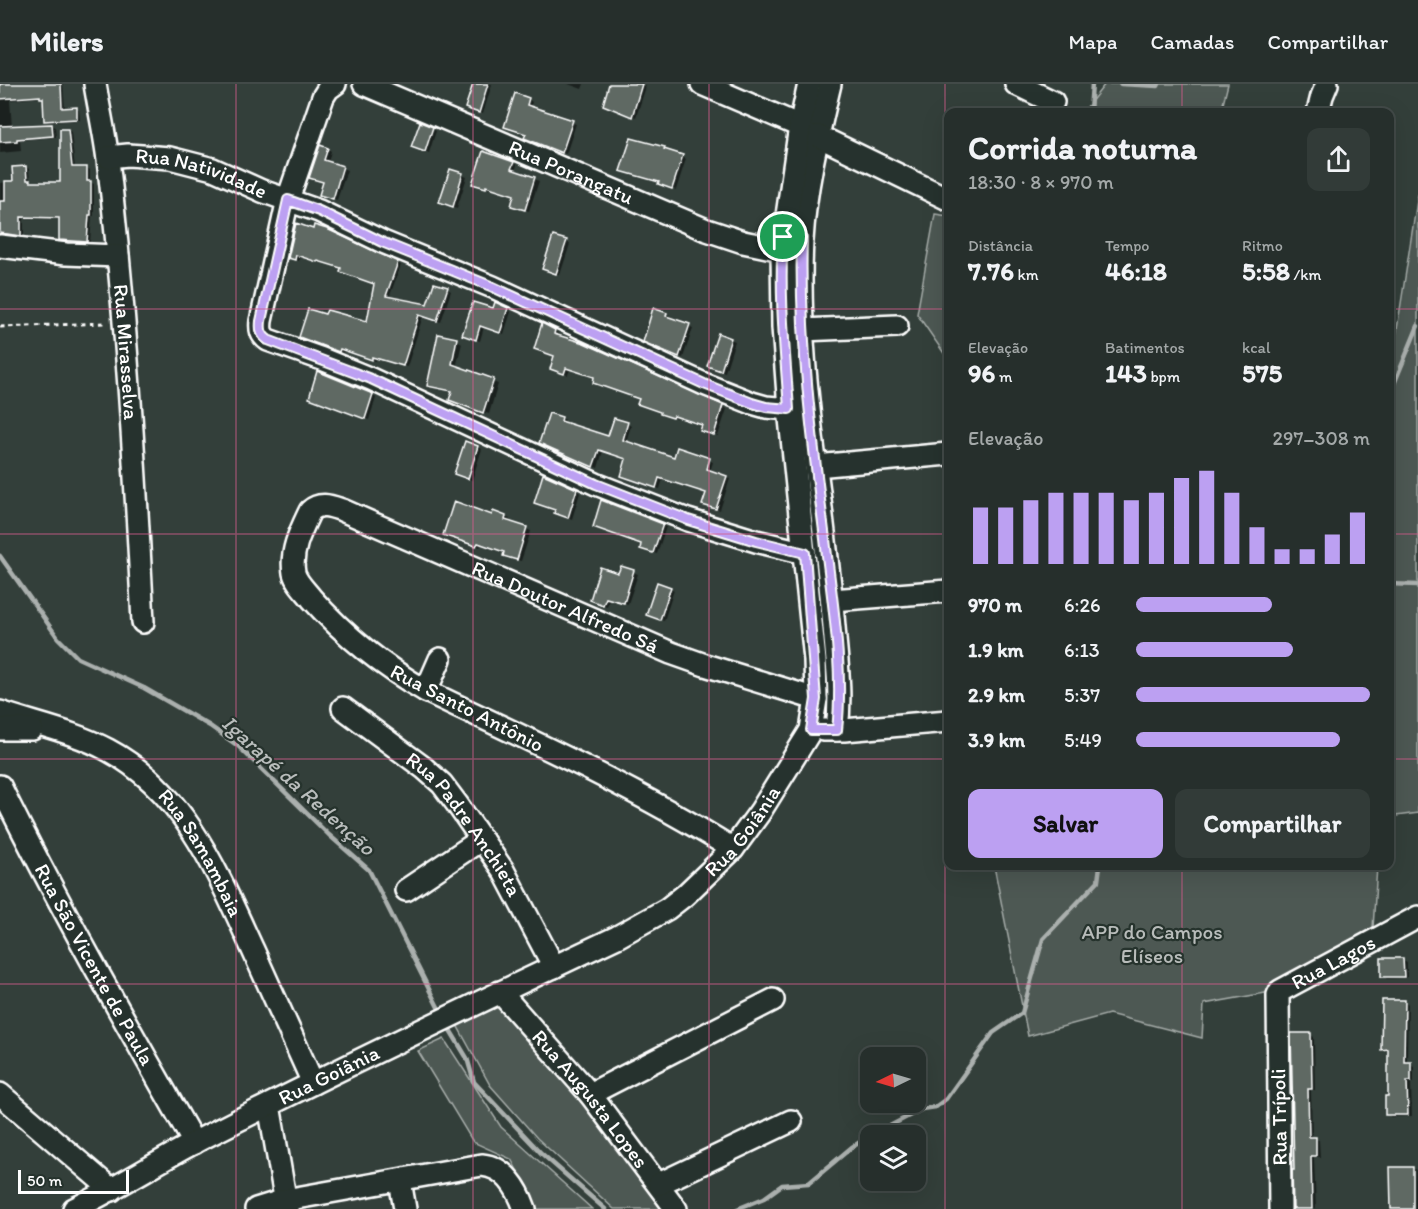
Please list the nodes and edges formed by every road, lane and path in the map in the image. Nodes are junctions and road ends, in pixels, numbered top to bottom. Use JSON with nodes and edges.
{"nodes":[{"id":1,"x":95,"y":84,"type":"edge"},
{"id":2,"x":335,"y":84,"type":"edge"},
{"id":3,"x":364,"y":84,"type":"edge"},
{"id":4,"x":702,"y":84,"type":"edge"},
{"id":5,"x":809,"y":84,"type":"edge"},
{"id":6,"x":830,"y":84,"type":"edge"},
{"id":7,"x":1016,"y":84,"type":"edge"},
{"id":8,"x":1055,"y":100,"type":"edge"},
{"id":9,"x":809,"y":131,"type":"junction"},
{"id":10,"x":108,"y":157,"type":"junction"},
{"id":11,"x":944,"y":198,"type":"edge"},
{"id":12,"x":288,"y":200,"type":"junction"},
{"id":13,"x":789,"y":242,"type":"junction"},
{"id":14,"x":0,"y":246,"type":"edge"},
{"id":15,"x":118,"y":256,"type":"junction"},
{"id":16,"x":123,"y":323,"type":"junction"},
{"id":17,"x":897,"y":326,"type":"dead end"},
{"id":18,"x":0,"y":327,"type":"edge"},
{"id":19,"x":802,"y":330,"type":"junction"},
{"id":20,"x":789,"y":409,"type":"junction"},
{"id":21,"x":944,"y":454,"type":"edge"},
{"id":22,"x":816,"y":466,"type":"junction"},
{"id":23,"x":320,"y":505,"type":"joint"},
{"id":24,"x":805,"y":553,"type":"junction"},
{"id":25,"x":944,"y":591,"type":"edge"},
{"id":26,"x":832,"y":600,"type":"junction"},
{"id":27,"x":142,"y":621,"type":"dead end"},
{"id":28,"x":440,"y":660,"type":"dead end"},
{"id":29,"x":426,"y":691,"type":"junction"},
{"id":30,"x":816,"y":699,"type":"junction"},
{"id":31,"x":343,"y":708,"type":"dead end"},
{"id":32,"x":0,"y":712,"type":"edge"},
{"id":33,"x":944,"y":721,"type":"edge"},
{"id":34,"x":0,"y":729,"type":"edge"},
{"id":35,"x":54,"y":729,"type":"junction"},
{"id":36,"x":811,"y":730,"type":"junction"},
{"id":37,"x":837,"y":730,"type":"junction"},
{"id":38,"x":0,"y":786,"type":"edge"},
{"id":39,"x":482,"y":839,"type":"junction"},
{"id":40,"x":733,"y":849,"type":"junction"},
{"id":41,"x":406,"y":890,"type":"dead end"},
{"id":42,"x":1418,"y":917,"type":"edge"},
{"id":43,"x":554,"y":967,"type":"junction"},
{"id":44,"x":500,"y":992,"type":"junction"},
{"id":45,"x":773,"y":1000,"type":"dead end"},
{"id":46,"x":1278,"y":1026,"type":"joint"},
{"id":47,"x":313,"y":1083,"type":"junction"},
{"id":48,"x":0,"y":1094,"type":"edge"},
{"id":49,"x":590,"y":1094,"type":"junction"},
{"id":50,"x":269,"y":1105,"type":"junction"},
{"id":51,"x":791,"y":1121,"type":"dead end"},
{"id":52,"x":194,"y":1143,"type":"junction"},
{"id":53,"x":400,"y":1181,"type":"junction"},
{"id":54,"x":659,"y":1184,"type":"junction"},
{"id":55,"x":112,"y":1190,"type":"junction"},
{"id":56,"x":286,"y":1204,"type":"edge"},
{"id":57,"x":74,"y":1209,"type":"edge"},
{"id":58,"x":256,"y":1209,"type":"edge"},
{"id":59,"x":405,"y":1209,"type":"edge"},
{"id":60,"x":525,"y":1209,"type":"edge"},
{"id":61,"x":676,"y":1209,"type":"edge"},
{"id":62,"x":1280,"y":1209,"type":"edge"}],
"edges":[{"from":1,"to":10,"type":"street","name":"Rua Mirasselva"},
{"from":2,"to":12,"type":"street"},
{"from":3,"to":13,"type":"street","name":"Rua Porangatu"},
{"from":4,"to":9,"type":"street"},
{"from":5,"to":9,"type":"street","name":"Rua Goiânia"},
{"from":6,"to":9,"type":"street"},
{"from":7,"to":8,"type":"street"},
{"from":9,"to":11,"type":"street"},
{"from":9,"to":13,"type":"street","name":"Rua Goiânia"},
{"from":10,"to":12,"type":"street","name":"Rua Natividade"},
{"from":10,"to":15,"type":"street","name":"Rua Mirasselva"},
{"from":12,"to":20,"type":"street","name":"Rua Natividade"},
{"from":12,"to":24,"type":"street"},
{"from":13,"to":19,"type":"street"},
{"from":13,"to":20,"type":"street","name":"Rua Goiânia"},
{"from":14,"to":15,"type":"street"},
{"from":15,"to":16,"type":"street","name":"Rua Mirasselva"},
{"from":16,"to":18,"type":"path"},
{"from":16,"to":27,"type":"street","name":"Rua Mirasselva"},
{"from":17,"to":19,"type":"street"},
{"from":19,"to":22,"type":"street"},
{"from":20,"to":24,"type":"street","name":"Rua Goiânia"},
{"from":21,"to":22,"type":"street"},
{"from":22,"to":26,"type":"street"},
{"from":23,"to":29,"type":"street","name":"Rua Santo Antônio"},
{"from":23,"to":30,"type":"street","name":"Rua Doutor Alfredo Sá"},
{"from":24,"to":30,"type":"street","name":"Rua Goiânia"},
{"from":25,"to":26,"type":"street"},
{"from":26,"to":37,"type":"street"},
{"from":28,"to":29,"type":"street"},
{"from":29,"to":40,"type":"street","name":"Rua Santo Antônio"},
{"from":30,"to":36,"type":"street","name":"Rua Goiânia"},
{"from":31,"to":39,"type":"street","name":"Rua Padre Anchieta"},
{"from":32,"to":35,"type":"street","name":"Rua Samambaia"},
{"from":33,"to":37,"type":"street"},
{"from":34,"to":35,"type":"street"},
{"from":35,"to":47,"type":"street","name":"Rua Samambaia"},
{"from":36,"to":37,"type":"street"},
{"from":36,"to":40,"type":"street","name":"Rua Goiânia"},
{"from":38,"to":52,"type":"street","name":"Rua São Vicente de Paula"},
{"from":39,"to":41,"type":"street"},
{"from":39,"to":43,"type":"street","name":"Rua Padre Anchieta"},
{"from":40,"to":43,"type":"street","name":"Rua Goiânia"},
{"from":42,"to":46,"type":"street","name":"Rua Lagos"},
{"from":43,"to":44,"type":"street","name":"Rua Goiânia"},
{"from":44,"to":47,"type":"street","name":"Rua Goiânia"},
{"from":44,"to":49,"type":"street","name":"Rua Augusta Lopes"},
{"from":45,"to":49,"type":"street"},
{"from":46,"to":62,"type":"street","name":"Rua Trípoli"},
{"from":47,"to":50,"type":"street","name":"Rua Goiânia"},
{"from":48,"to":55,"type":"street"},
{"from":49,"to":54,"type":"street","name":"Rua Augusta Lopes"},
{"from":50,"to":52,"type":"street","name":"Rua Goiânia"},
{"from":50,"to":56,"type":"street"},
{"from":51,"to":54,"type":"street"},
{"from":52,"to":55,"type":"street","name":"Rua Goiânia"},
{"from":53,"to":56,"type":"street"},
{"from":53,"to":59,"type":"street"},
{"from":53,"to":60,"type":"street"},
{"from":54,"to":61,"type":"street","name":"Rua Augusta Lopes"},
{"from":55,"to":57,"type":"street","name":"Rua Goiânia"},
{"from":56,"to":58,"type":"street"}]}
